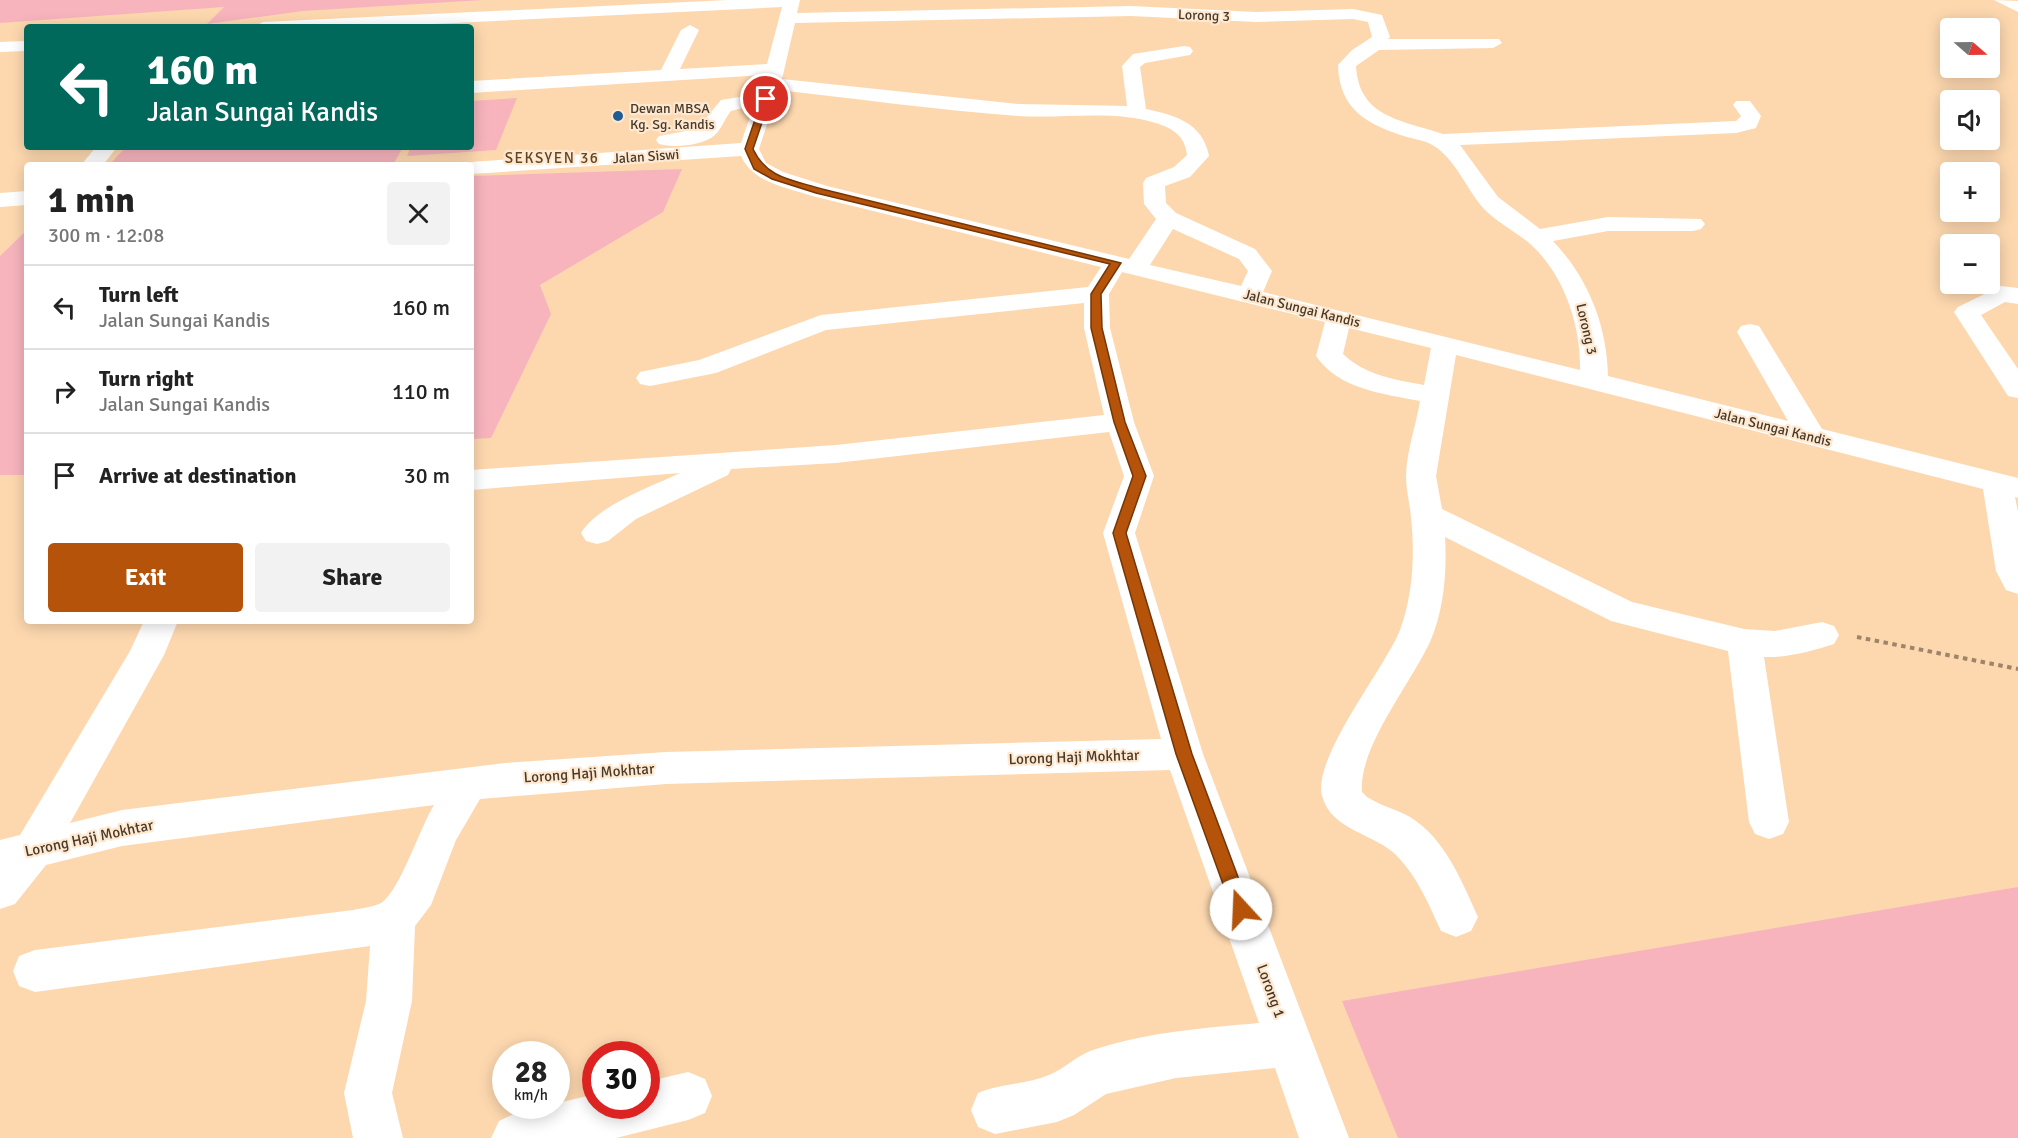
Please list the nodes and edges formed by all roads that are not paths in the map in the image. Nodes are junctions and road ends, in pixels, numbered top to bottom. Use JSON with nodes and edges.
{"nodes":[{"id":1,"x":2002,"y":0,"type":"edge"},
{"id":2,"x":790,"y":7,"type":"edge"},
{"id":3,"x":2018,"y":7,"type":"edge"},
{"id":4,"x":341,"y":24,"type":"edge"},
{"id":5,"x":690,"y":30,"type":"dead end"},
{"id":6,"x":1493,"y":43,"type":"dead end"},
{"id":7,"x":1375,"y":45,"type":"junction"},
{"id":8,"x":24,"y":46,"type":"edge"},
{"id":9,"x":0,"y":47,"type":"edge"},
{"id":10,"x":1184,"y":51,"type":"dead end"},
{"id":11,"x":668,"y":75,"type":"junction"},
{"id":12,"x":771,"y":84,"type":"junction"},
{"id":13,"x":474,"y":87,"type":"edge"},
{"id":14,"x":1743,"y":105,"type":"dead end"},
{"id":15,"x":1134,"y":112,"type":"junction"},
{"id":16,"x":1442,"y":140,"type":"junction"},
{"id":17,"x":749,"y":149,"type":"junction"},
{"id":18,"x":104,"y":150,"type":"edge"},
{"id":19,"x":94,"y":162,"type":"edge"},
{"id":20,"x":515,"y":165,"type":"junction"},
{"id":21,"x":474,"y":168,"type":"edge"},
{"id":22,"x":24,"y":198,"type":"edge"},
{"id":23,"x":0,"y":200,"type":"edge"},
{"id":24,"x":1168,"y":218,"type":"junction"},
{"id":25,"x":1693,"y":224,"type":"dead end"},
{"id":26,"x":1535,"y":237,"type":"junction"},
{"id":27,"x":1126,"y":265,"type":"junction"},
{"id":28,"x":1096,"y":294,"type":"junction"},
{"id":29,"x":1249,"y":296,"type":"junction"},
{"id":30,"x":2018,"y":296,"type":"edge"},
{"id":31,"x":1339,"y":318,"type":"junction"},
{"id":32,"x":1750,"y":333,"type":"dead end"},
{"id":33,"x":1445,"y":344,"type":"junction"},
{"id":34,"x":650,"y":378,"type":"dead end"},
{"id":35,"x":1594,"y":382,"type":"junction"},
{"id":36,"x":2018,"y":390,"type":"edge"},
{"id":37,"x":1436,"y":396,"type":"junction"},
{"id":38,"x":1119,"y":422,"type":"junction"},
{"id":39,"x":1811,"y":436,"type":"junction"},
{"id":40,"x":737,"y":459,"type":"junction"},
{"id":41,"x":474,"y":480,"type":"edge"},
{"id":42,"x":2007,"y":486,"type":"edge"},
{"id":43,"x":1427,"y":515,"type":"junction"},
{"id":44,"x":597,"y":533,"type":"dead end"},
{"id":45,"x":2018,"y":582,"type":"edge"},
{"id":46,"x":159,"y":624,"type":"edge"},
{"id":47,"x":1822,"y":635,"type":"road end"},
{"id":48,"x":1744,"y":642,"type":"junction"},
{"id":49,"x":1184,"y":754,"type":"junction"},
{"id":50,"x":468,"y":784,"type":"junction"},
{"id":51,"x":1769,"y":822,"type":"dead end"},
{"id":52,"x":17,"y":854,"type":"edge"},
{"id":53,"x":0,"y":890,"type":"edge"},
{"id":54,"x":1456,"y":917,"type":"dead end"},
{"id":55,"x":394,"y":920,"type":"junction"},
{"id":56,"x":35,"y":971,"type":"dead end"},
{"id":57,"x":1289,"y":1043,"type":"junction"},
{"id":58,"x":688,"y":1096,"type":"dead end"},
{"id":59,"x":995,"y":1110,"type":"dead end"},
{"id":60,"x":378,"y":1138,"type":"edge"},
{"id":61,"x":516,"y":1138,"type":"edge"},
{"id":62,"x":1324,"y":1138,"type":"edge"}],
"edges":[{"from":1,"to":3,"type":"street"},
{"from":2,"to":4,"type":"street"},
{"from":2,"to":7,"type":"street","name":"Lorong 3"},
{"from":2,"to":12,"type":"street"},
{"from":5,"to":11,"type":"street"},
{"from":6,"to":7,"type":"street"},
{"from":7,"to":16,"type":"street","name":"Lorong 3"},
{"from":8,"to":9,"type":"street"},
{"from":10,"to":15,"type":"street"},
{"from":11,"to":12,"type":"street"},
{"from":11,"to":13,"type":"street"},
{"from":12,"to":15,"type":"street"},
{"from":12,"to":17,"type":"street"},
{"from":12,"to":20,"type":"street"},
{"from":14,"to":16,"type":"street"},
{"from":15,"to":24,"type":"street"},
{"from":16,"to":26,"type":"street","name":"Lorong 3"},
{"from":17,"to":20,"type":"street","name":"Jalan Siswi"},
{"from":17,"to":27,"type":"street","name":"Jalan Sungai Kandis"},
{"from":18,"to":19,"type":"street"},
{"from":20,"to":21,"type":"street","name":"Jalan Siswi"},
{"from":22,"to":23,"type":"street"},
{"from":24,"to":27,"type":"street"},
{"from":24,"to":29,"type":"street"},
{"from":25,"to":26,"type":"street"},
{"from":26,"to":35,"type":"street","name":"Lorong 3"},
{"from":27,"to":28,"type":"street"},
{"from":27,"to":29,"type":"street","name":"Jalan Sungai Kandis"},
{"from":28,"to":34,"type":"street"},
{"from":28,"to":38,"type":"street","name":"Lorong 1"},
{"from":29,"to":31,"type":"street","name":"Jalan Sungai Kandis"},
{"from":30,"to":36,"type":"street"},
{"from":31,"to":33,"type":"street","name":"Jalan Sungai Kandis"},
{"from":31,"to":37,"type":"street"},
{"from":32,"to":39,"type":"street"},
{"from":33,"to":35,"type":"street","name":"Jalan Sungai Kandis"},
{"from":33,"to":37,"type":"street"},
{"from":35,"to":39,"type":"street","name":"Jalan Sungai Kandis"},
{"from":37,"to":43,"type":"street"},
{"from":38,"to":40,"type":"street"},
{"from":38,"to":49,"type":"street","name":"Lorong 1"},
{"from":39,"to":42,"type":"street","name":"Jalan Sungai Kandis"},
{"from":40,"to":41,"type":"street"},
{"from":40,"to":44,"type":"street"},
{"from":42,"to":45,"type":"street"},
{"from":43,"to":48,"type":"street"},
{"from":43,"to":54,"type":"street"},
{"from":46,"to":52,"type":"street"},
{"from":47,"to":48,"type":"street"},
{"from":48,"to":51,"type":"street"},
{"from":49,"to":50,"type":"street","name":"Lorong Haji Mokhtar"},
{"from":49,"to":57,"type":"street","name":"Lorong 1"},
{"from":50,"to":52,"type":"street","name":"Lorong Haji Mokhtar"},
{"from":50,"to":55,"type":"street"},
{"from":52,"to":53,"type":"street"},
{"from":55,"to":56,"type":"street"},
{"from":55,"to":60,"type":"street"},
{"from":57,"to":59,"type":"street"},
{"from":57,"to":62,"type":"street","name":"Lorong 1"},
{"from":58,"to":61,"type":"street"}]}
